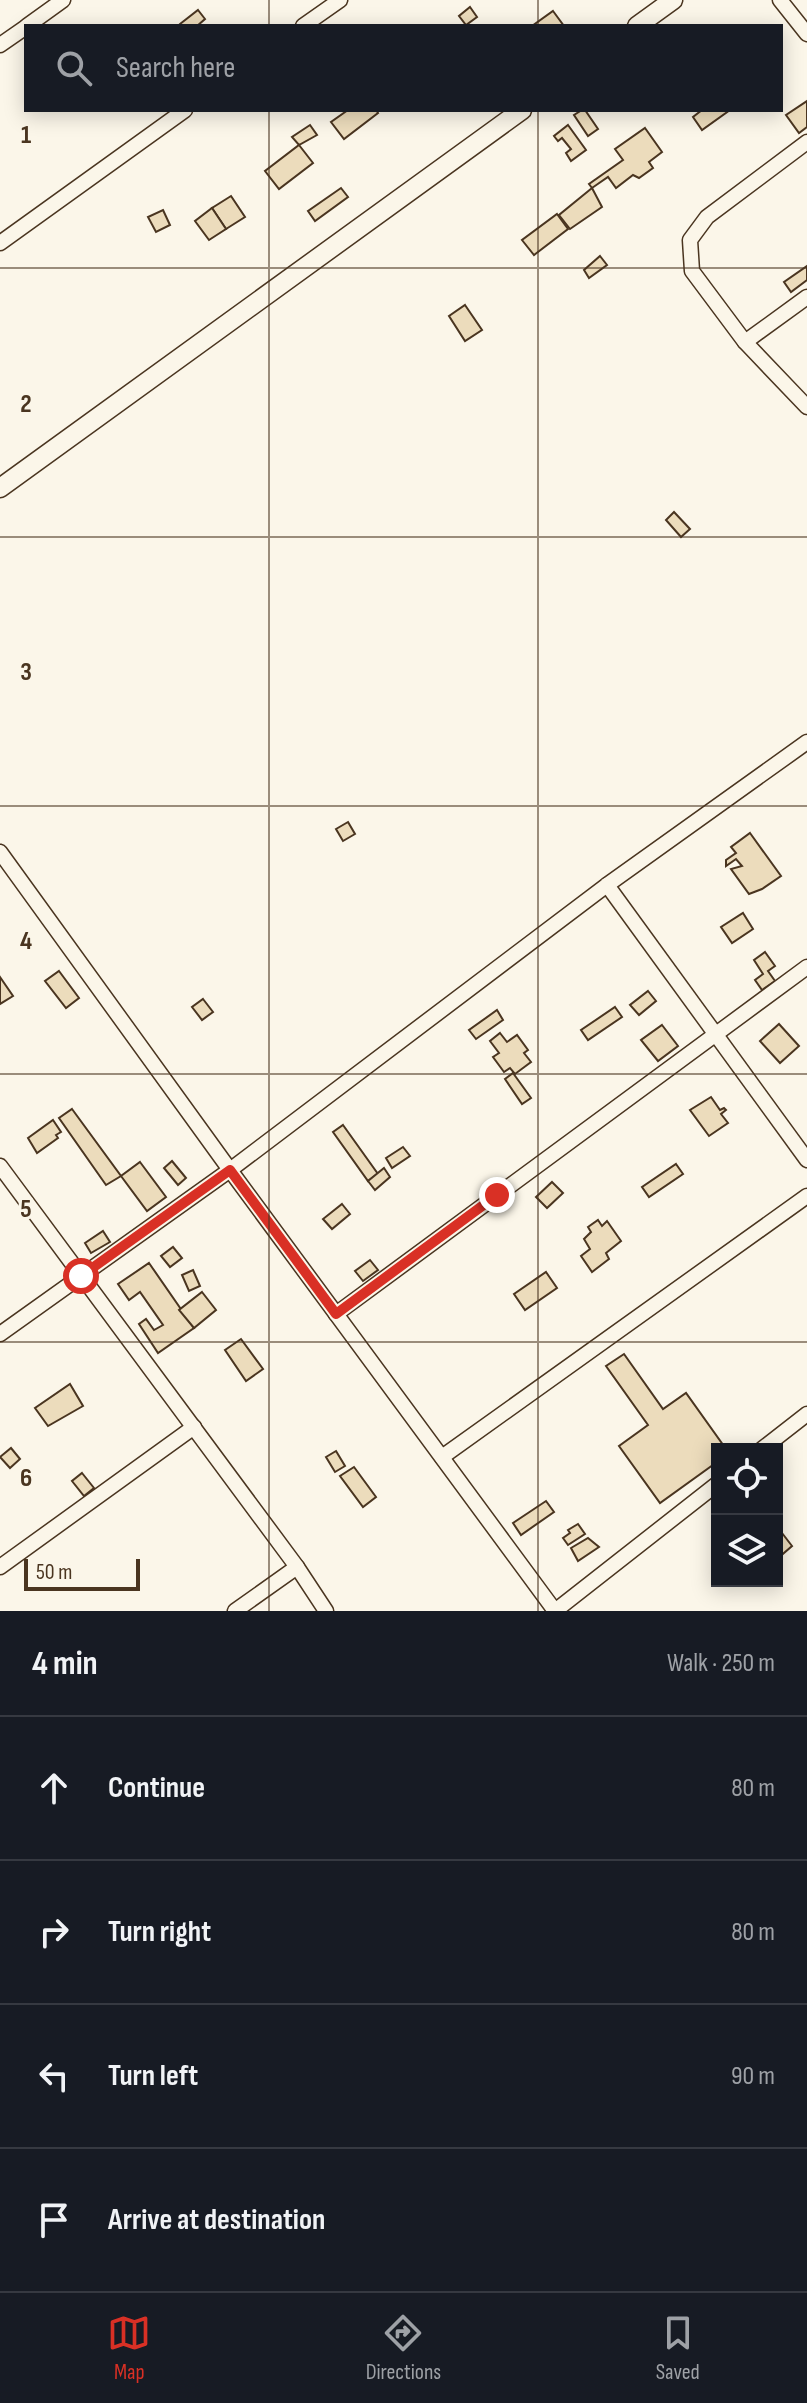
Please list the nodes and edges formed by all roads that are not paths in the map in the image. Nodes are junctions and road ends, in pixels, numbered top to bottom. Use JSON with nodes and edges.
{"nodes":[{"id":1,"x":63,"y":0,"type":"edge"},
{"id":2,"x":340,"y":0,"type":"edge"},
{"id":3,"x":673,"y":0,"type":"edge"},
{"id":4,"x":780,"y":0,"type":"edge"},
{"id":5,"x":29,"y":24,"type":"edge"},
{"id":6,"x":306,"y":24,"type":"edge"},
{"id":7,"x":640,"y":24,"type":"edge"},
{"id":8,"x":24,"y":27,"type":"edge"},
{"id":9,"x":807,"y":34,"type":"edge"},
{"id":10,"x":0,"y":45,"type":"edge"},
{"id":11,"x":182,"y":112,"type":"edge"},
{"id":12,"x":519,"y":112,"type":"edge"},
{"id":13,"x":807,"y":142,"type":"edge"},
{"id":14,"x":0,"y":243,"type":"edge"},
{"id":15,"x":807,"y":297,"type":"edge"},
{"id":16,"x":745,"y":342,"type":"junction"},
{"id":17,"x":807,"y":407,"type":"edge"},
{"id":18,"x":0,"y":488,"type":"edge"},
{"id":19,"x":807,"y":742,"type":"edge"},
{"id":20,"x":0,"y":852,"type":"edge"},
{"id":21,"x":607,"y":885,"type":"junction"},
{"id":22,"x":807,"y":967,"type":"edge"},
{"id":23,"x":715,"y":1034,"type":"junction"},
{"id":24,"x":807,"y":1160,"type":"edge"},
{"id":25,"x":0,"y":1166,"type":"edge"},
{"id":26,"x":230,"y":1170,"type":"junction"},
{"id":27,"x":807,"y":1196,"type":"edge"},
{"id":28,"x":81,"y":1276,"type":"junction"},
{"id":29,"x":336,"y":1314,"type":"junction"},
{"id":30,"x":0,"y":1334,"type":"edge"},
{"id":31,"x":807,"y":1414,"type":"edge"},
{"id":32,"x":194,"y":1427,"type":"junction"},
{"id":33,"x":770,"y":1443,"type":"edge"},
{"id":34,"x":442,"y":1457,"type":"junction"},
{"id":35,"x":711,"y":1489,"type":"edge"},
{"id":36,"x":0,"y":1567,"type":"edge"},
{"id":37,"x":297,"y":1567,"type":"junction"},
{"id":38,"x":235,"y":1611,"type":"edge"},
{"id":39,"x":326,"y":1611,"type":"edge"},
{"id":40,"x":555,"y":1611,"type":"edge"}],
"edges":[{"from":1,"to":5,"type":"street"},
{"from":2,"to":6,"type":"street"},
{"from":3,"to":7,"type":"street"},
{"from":4,"to":9,"type":"street"},
{"from":8,"to":10,"type":"street"},
{"from":11,"to":14,"type":"street"},
{"from":12,"to":18,"type":"street"},
{"from":13,"to":16,"type":"street"},
{"from":15,"to":16,"type":"street"},
{"from":16,"to":17,"type":"street"},
{"from":19,"to":21,"type":"street"},
{"from":20,"to":26,"type":"street"},
{"from":21,"to":23,"type":"street"},
{"from":21,"to":26,"type":"street"},
{"from":22,"to":23,"type":"street"},
{"from":23,"to":24,"type":"street"},
{"from":23,"to":29,"type":"street"},
{"from":25,"to":28,"type":"street"},
{"from":26,"to":28,"type":"street"},
{"from":26,"to":29,"type":"street"},
{"from":27,"to":34,"type":"street"},
{"from":28,"to":30,"type":"street"},
{"from":28,"to":32,"type":"street"},
{"from":29,"to":34,"type":"street"},
{"from":31,"to":33,"type":"street"},
{"from":32,"to":36,"type":"street"},
{"from":32,"to":37,"type":"street"},
{"from":34,"to":40,"type":"street"},
{"from":35,"to":40,"type":"street"},
{"from":37,"to":38,"type":"street"},
{"from":37,"to":39,"type":"street"}]}
